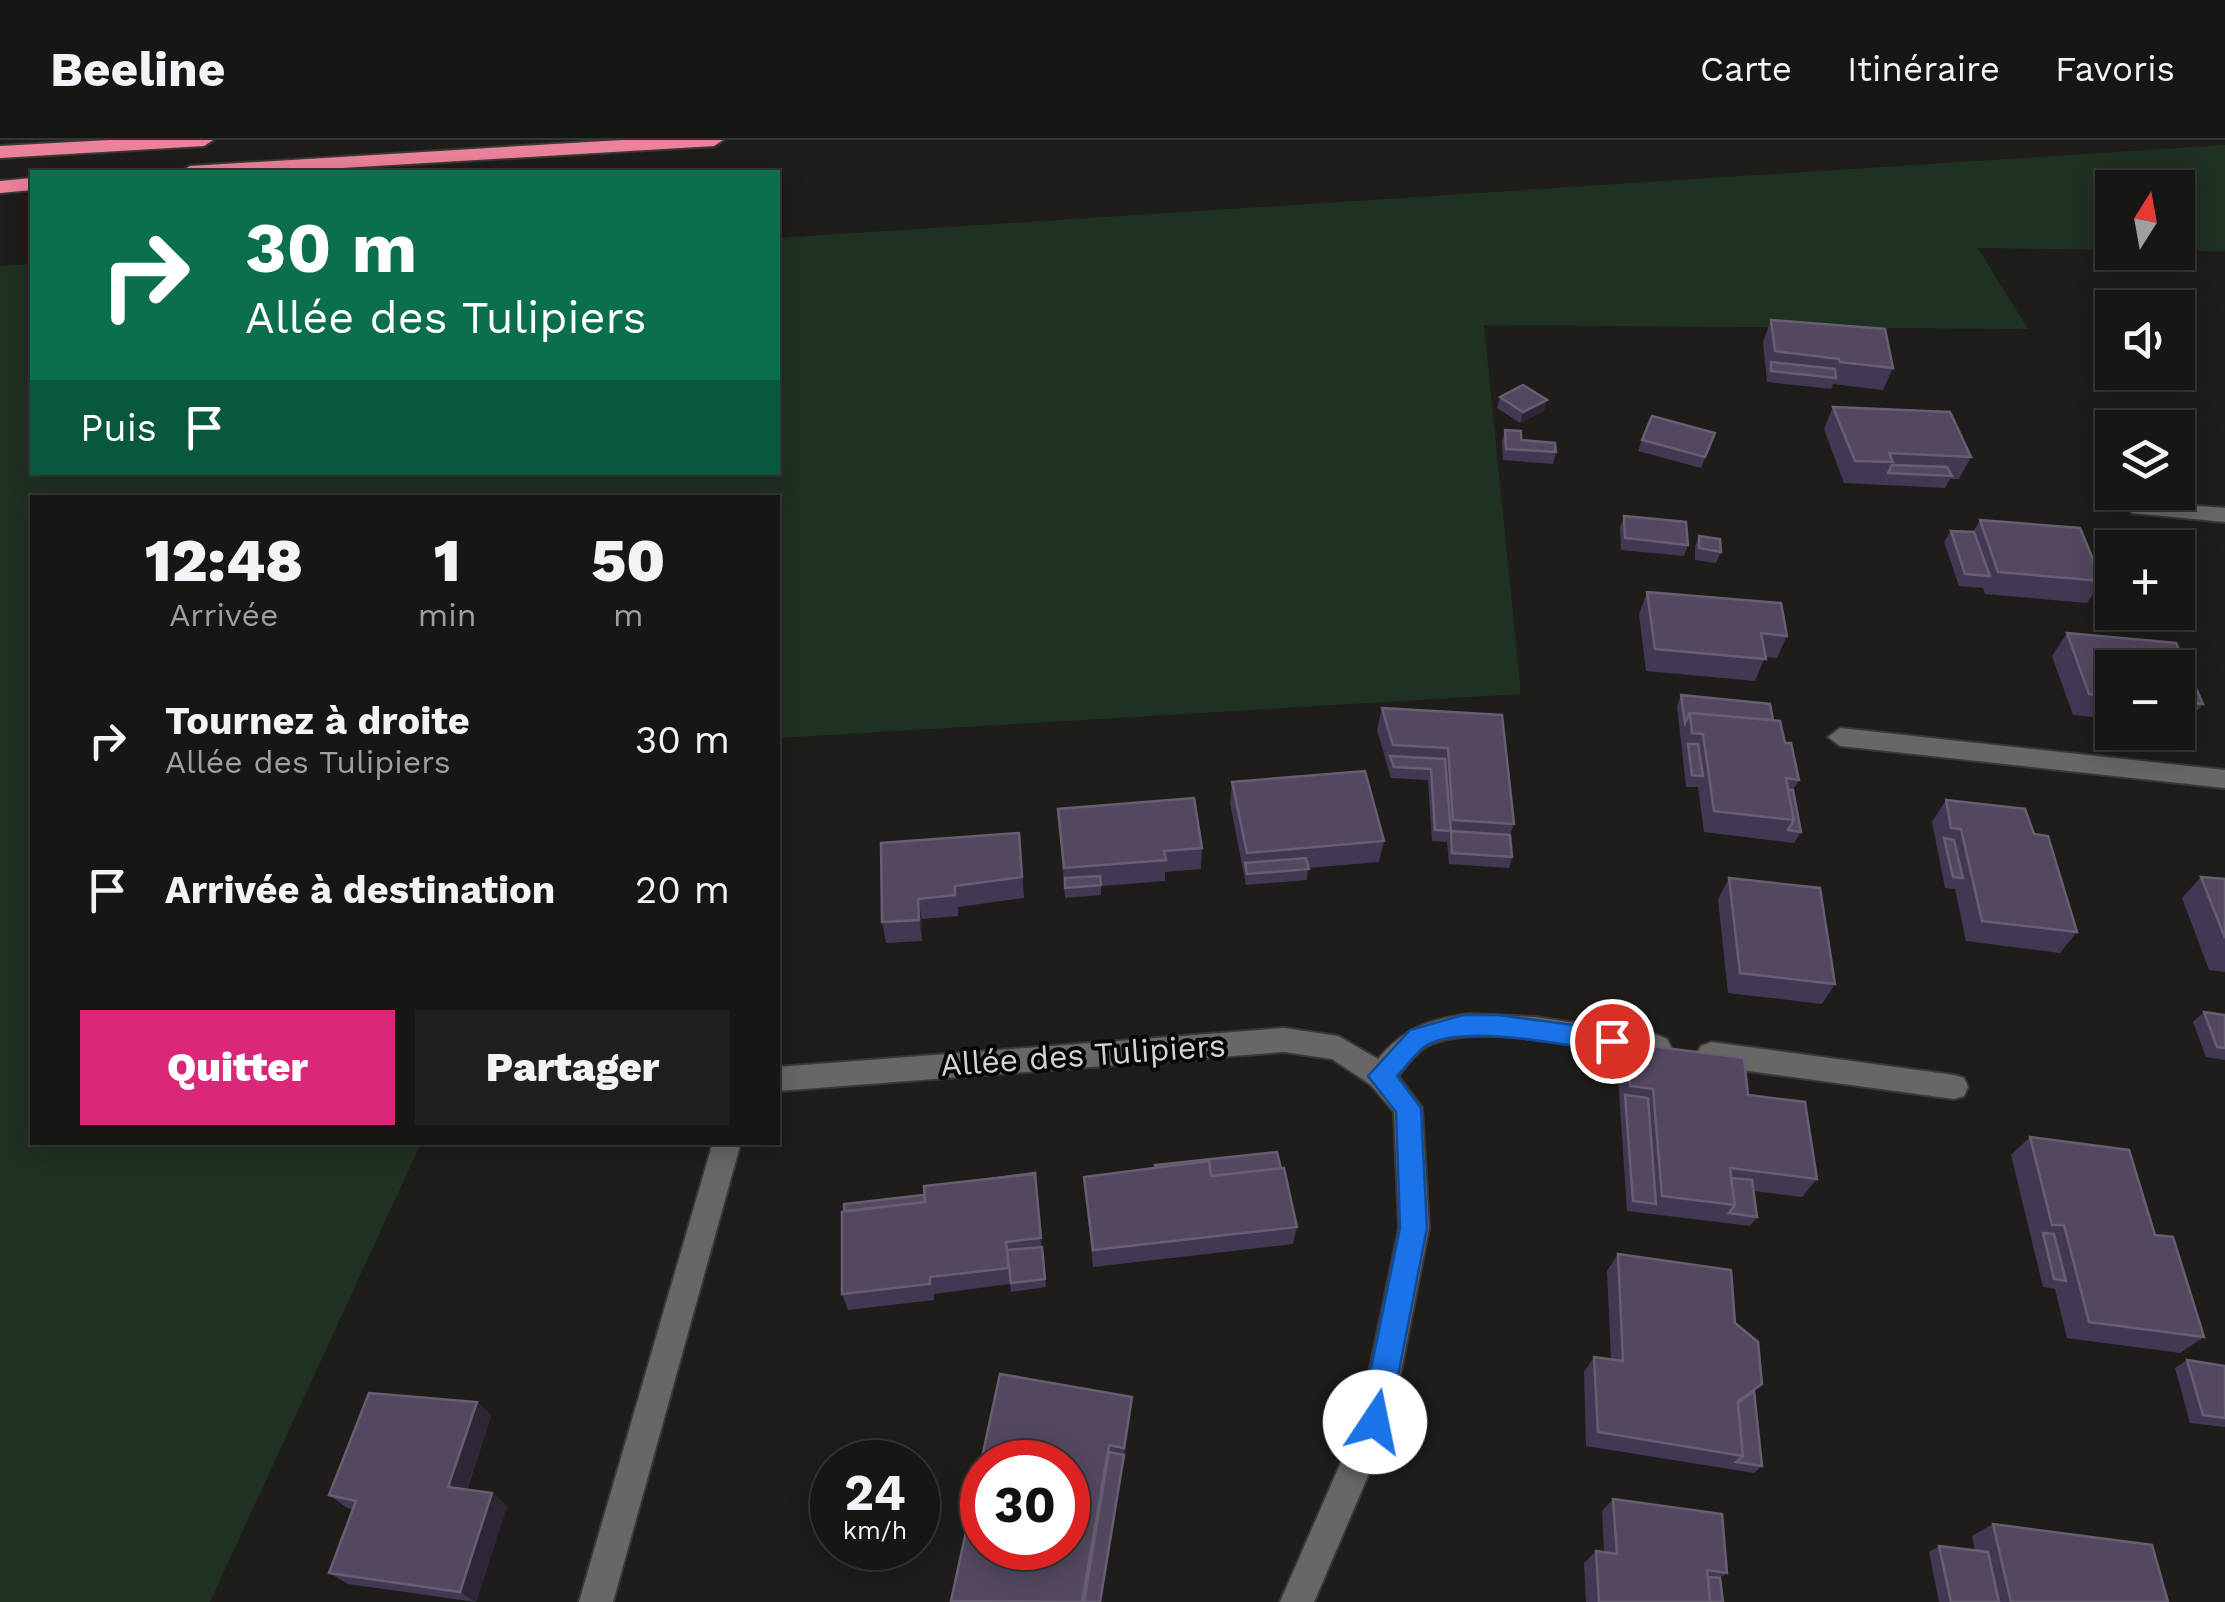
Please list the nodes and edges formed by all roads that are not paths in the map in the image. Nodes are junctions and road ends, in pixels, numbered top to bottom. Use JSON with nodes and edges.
{"nodes":[{"id":1,"x":204,"y":140,"type":"edge"},
{"id":2,"x":714,"y":140,"type":"edge"},
{"id":3,"x":0,"y":152,"type":"edge"},
{"id":4,"x":220,"y":170,"type":"edge"},
{"id":5,"x":30,"y":184,"type":"edge"},
{"id":6,"x":0,"y":186,"type":"edge"},
{"id":7,"x":2164,"y":510,"type":"edge"},
{"id":8,"x":2225,"y":515,"type":"edge"},
{"id":9,"x":1840,"y":737,"type":"dead end"},
{"id":10,"x":2225,"y":779,"type":"edge"},
{"id":11,"x":1381,"y":1076,"type":"junction"},
{"id":12,"x":780,"y":1078,"type":"edge"},
{"id":13,"x":1954,"y":1087,"type":"dead end"},
{"id":14,"x":726,"y":1145,"type":"edge"},
{"id":15,"x":596,"y":1602,"type":"edge"},
{"id":16,"x":1297,"y":1602,"type":"edge"}],
"edges":[{"from":1,"to":3,"type":"highway"},
{"from":2,"to":4,"type":"highway"},
{"from":5,"to":6,"type":"highway"},
{"from":7,"to":8,"type":"street"},
{"from":9,"to":10,"type":"street"},
{"from":11,"to":12,"type":"street","name":"Allée des Tulipiers"},
{"from":11,"to":13,"type":"street"},
{"from":11,"to":16,"type":"street","name":"Allée des Tulipiers"},
{"from":14,"to":15,"type":"street"}]}
